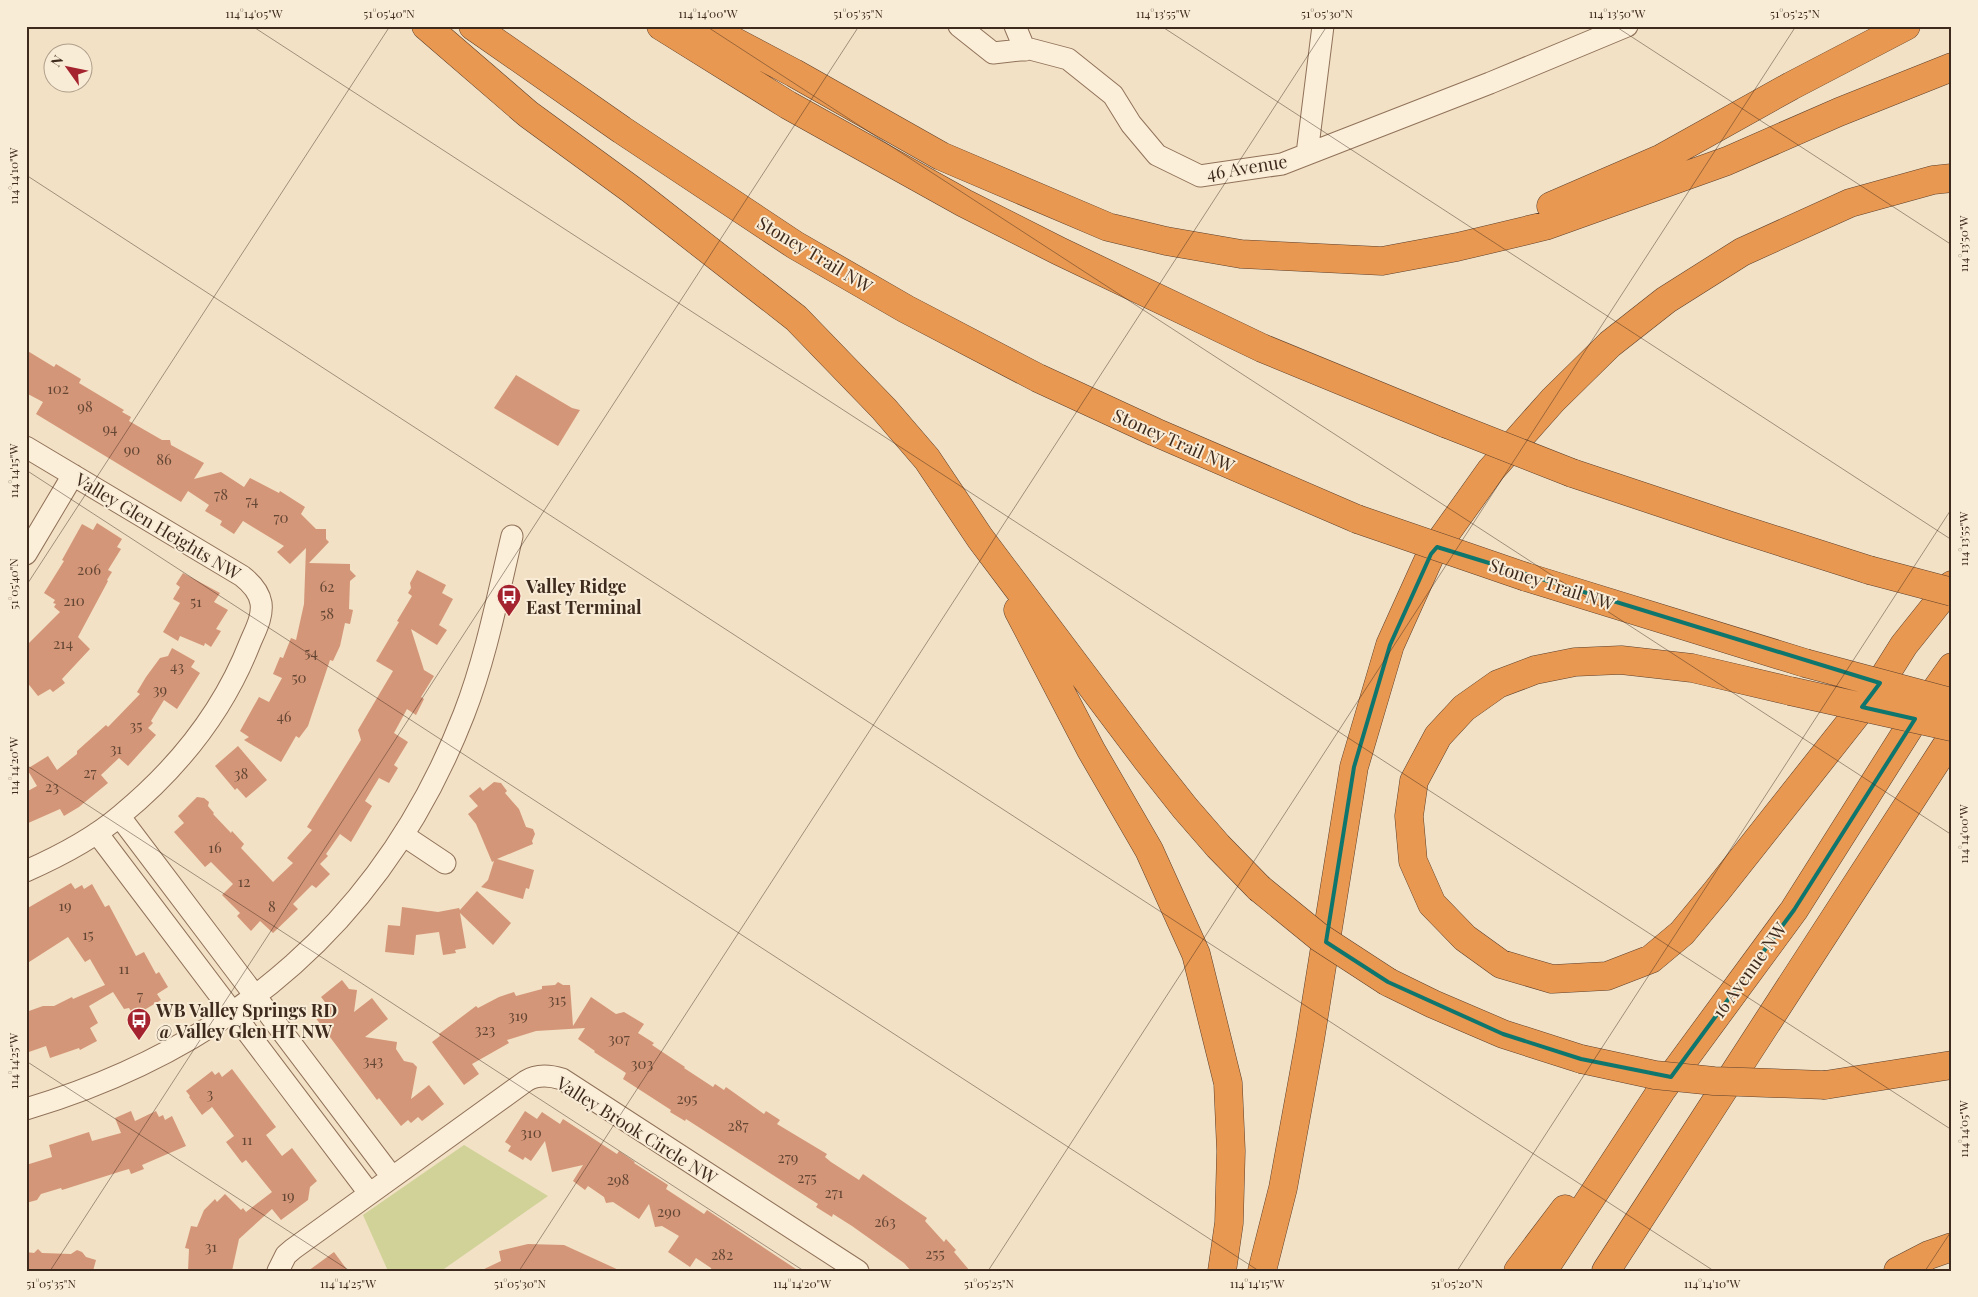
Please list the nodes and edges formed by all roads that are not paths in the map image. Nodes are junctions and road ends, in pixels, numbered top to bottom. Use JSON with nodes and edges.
{"nodes":[{"id":1,"x":426,"y":26,"type":"edge"},
{"id":2,"x":473,"y":26,"type":"edge"},
{"id":3,"x":661,"y":26,"type":"edge"},
{"id":4,"x":705,"y":26,"type":"edge"},
{"id":5,"x":960,"y":26,"type":"edge"},
{"id":6,"x":1015,"y":26,"type":"edge"},
{"id":7,"x":1322,"y":26,"type":"edge"},
{"id":8,"x":1628,"y":26,"type":"edge"},
{"id":9,"x":1906,"y":26,"type":"edge"},
{"id":10,"x":1025,"y":50,"type":"junction"},
{"id":11,"x":1952,"y":67,"type":"edge"},
{"id":12,"x":1307,"y":154,"type":"junction"},
{"id":13,"x":1952,"y":178,"type":"edge"},
{"id":14,"x":1457,"y":247,"type":"junction"},
{"id":15,"x":26,"y":447,"type":"edge"},
{"id":16,"x":73,"y":475,"type":"junction"},
{"id":17,"x":512,"y":536,"type":"dead end"},
{"id":18,"x":980,"y":538,"type":"junction"},
{"id":19,"x":26,"y":554,"type":"edge"},
{"id":20,"x":1952,"y":586,"type":"edge"},
{"id":21,"x":1952,"y":592,"type":"edge"},
{"id":22,"x":1952,"y":667,"type":"edge"},
{"id":23,"x":1950,"y":710,"type":"edge"},
{"id":24,"x":1952,"y":737,"type":"edge"},
{"id":25,"x":120,"y":817,"type":"junction"},
{"id":26,"x":97,"y":834,"type":"junction"},
{"id":27,"x":403,"y":835,"type":"junction"},
{"id":28,"x":445,"y":863,"type":"dead end"},
{"id":29,"x":26,"y":871,"type":"edge"},
{"id":30,"x":255,"y":997,"type":"junction"},
{"id":31,"x":232,"y":1014,"type":"junction"},
{"id":32,"x":1952,"y":1066,"type":"edge"},
{"id":33,"x":26,"y":1110,"type":"edge"},
{"id":34,"x":1609,"y":1170,"type":"junction"},
{"id":35,"x":392,"y":1177,"type":"junction"},
{"id":36,"x":369,"y":1193,"type":"junction"},
{"id":37,"x":1952,"y":1246,"type":"edge"},
{"id":38,"x":278,"y":1271,"type":"edge"},
{"id":39,"x":858,"y":1271,"type":"edge"},
{"id":40,"x":1222,"y":1271,"type":"edge"},
{"id":41,"x":1262,"y":1271,"type":"edge"},
{"id":42,"x":1518,"y":1271,"type":"edge"},
{"id":43,"x":1543,"y":1271,"type":"edge"},
{"id":44,"x":1606,"y":1271,"type":"edge"},
{"id":45,"x":1898,"y":1271,"type":"edge"}],
"edges":[{"from":1,"to":18,"type":"highway"},
{"from":2,"to":23,"type":"highway","name":"Stoney Trail NW","bridge":true},
{"from":3,"to":21,"type":"highway","bridge":true},
{"from":4,"to":14,"type":"highway"},
{"from":5,"to":10,"type":"street","name":"46 Avenue"},
{"from":6,"to":10,"type":"street"},
{"from":7,"to":12,"type":"street"},
{"from":8,"to":12,"type":"street","name":"46 Avenue"},
{"from":9,"to":14,"type":"highway"},
{"from":10,"to":12,"type":"street","name":"46 Avenue"},
{"from":11,"to":14,"type":"highway"},
{"from":13,"to":41,"type":"highway"},
{"from":15,"to":16,"type":"street","name":"Valley Glen Heights NW"},
{"from":16,"to":19,"type":"street"},
{"from":16,"to":25,"type":"street","name":"Valley Glen Heights NW"},
{"from":17,"to":27,"type":"street"},
{"from":18,"to":32,"type":"highway","bridge":true},
{"from":18,"to":40,"type":"highway"},
{"from":20,"to":23,"type":"highway","bridge":true},
{"from":22,"to":34,"type":"highway","name":"16 Avenue NW"},
{"from":24,"to":44,"type":"highway"},
{"from":25,"to":26,"type":"street","name":"Valley Glen Heights NW"},
{"from":25,"to":30,"type":"street"},
{"from":26,"to":29,"type":"street","name":"Valley Glen Heights NW"},
{"from":26,"to":31,"type":"street"},
{"from":27,"to":28,"type":"street"},
{"from":27,"to":30,"type":"street"},
{"from":30,"to":31,"type":"street"},
{"from":30,"to":35,"type":"street"},
{"from":31,"to":33,"type":"street"},
{"from":31,"to":36,"type":"street"},
{"from":34,"to":42,"type":"highway"},
{"from":34,"to":43,"type":"highway","name":"16 Avenue NW"},
{"from":35,"to":36,"type":"street","name":"Valley Brook Circle NW"},
{"from":35,"to":39,"type":"street","name":"Valley Brook Circle NW"},
{"from":36,"to":38,"type":"street","name":"Valley Brook Circle NW"},
{"from":37,"to":45,"type":"highway"}]}
